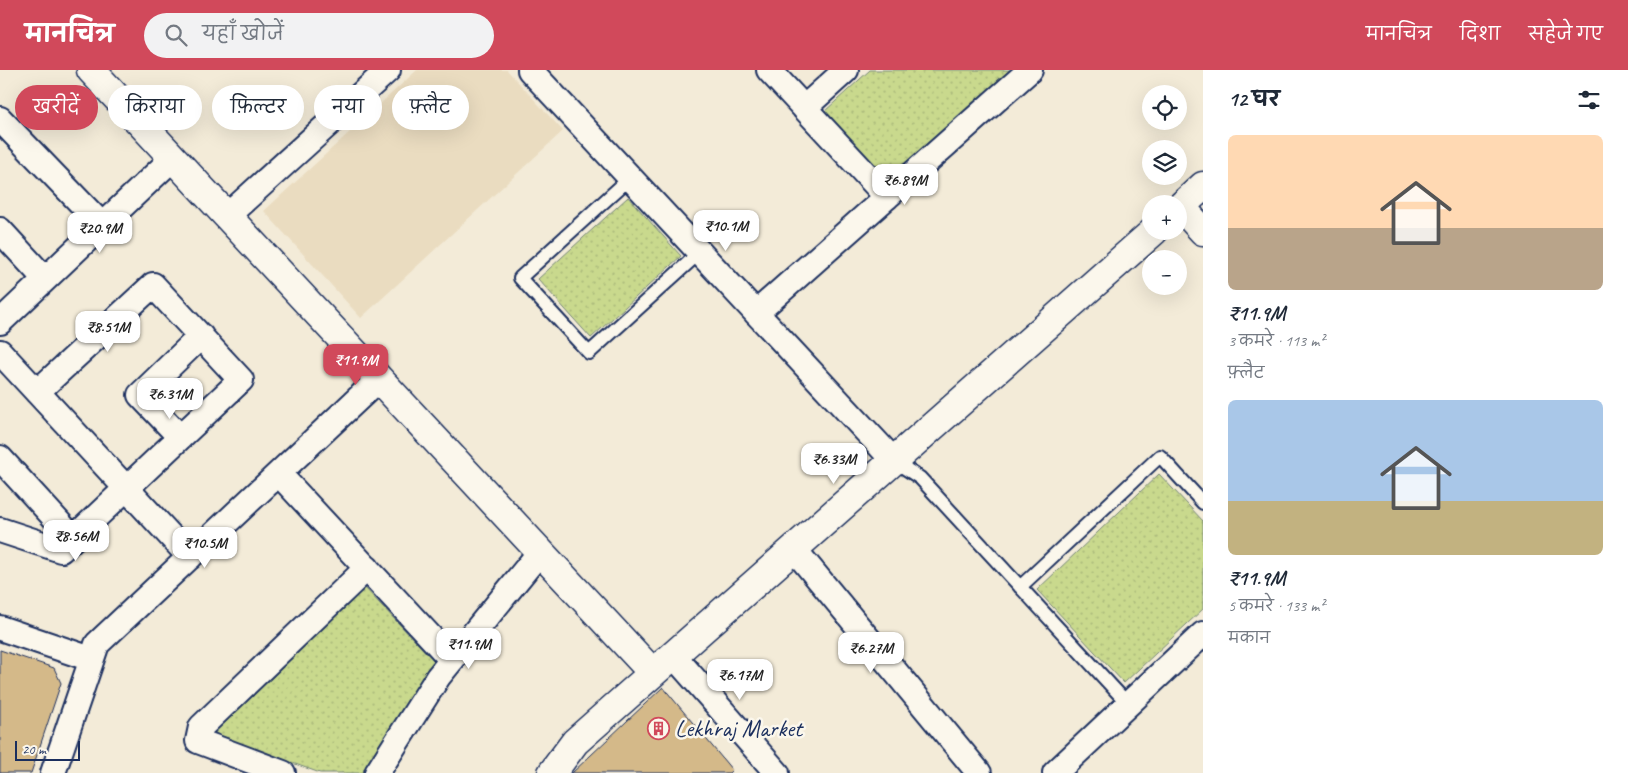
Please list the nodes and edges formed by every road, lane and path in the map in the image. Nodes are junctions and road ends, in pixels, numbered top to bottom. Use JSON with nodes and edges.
{"nodes":[{"id":1,"x":91,"y":70,"type":"edge"},
{"id":2,"x":388,"y":70,"type":"edge"},
{"id":3,"x":530,"y":70,"type":"edge"},
{"id":4,"x":769,"y":70,"type":"edge"},
{"id":5,"x":846,"y":70,"type":"edge"},
{"id":6,"x":1030,"y":70,"type":"edge"},
{"id":7,"x":804,"y":108,"type":"junction"},
{"id":8,"x":0,"y":119,"type":"edge"},
{"id":9,"x":173,"y":158,"type":"junction"},
{"id":10,"x":630,"y":178,"type":"junction"},
{"id":11,"x":1203,"y":186,"type":"edge"},
{"id":12,"x":887,"y":196,"type":"junction"},
{"id":13,"x":1187,"y":201,"type":"edge"},
{"id":14,"x":1187,"y":215,"type":"edge"},
{"id":15,"x":227,"y":216,"type":"junction"},
{"id":16,"x":102,"y":225,"type":"junction"},
{"id":17,"x":0,"y":230,"type":"edge"},
{"id":18,"x":1203,"y":231,"type":"edge"},
{"id":19,"x":1144,"y":240,"type":"edge"},
{"id":20,"x":700,"y":252,"type":"junction"},
{"id":21,"x":45,"y":279,"type":"junction"},
{"id":22,"x":756,"y":313,"type":"junction"},
{"id":23,"x":0,"y":322,"type":"edge"},
{"id":24,"x":201,"y":336,"type":"junction"},
{"id":25,"x":0,"y":352,"type":"edge"},
{"id":26,"x":379,"y":379,"type":"junction"},
{"id":27,"x":37,"y":392,"type":"junction"},
{"id":28,"x":180,"y":437,"type":"junction"},
{"id":29,"x":0,"y":458,"type":"edge"},
{"id":30,"x":894,"y":461,"type":"junction"},
{"id":31,"x":279,"y":474,"type":"junction"},
{"id":32,"x":126,"y":487,"type":"junction"},
{"id":33,"x":1203,"y":503,"type":"edge"},
{"id":34,"x":0,"y":530,"type":"edge"},
{"id":35,"x":73,"y":538,"type":"junction"},
{"id":36,"x":794,"y":549,"type":"junction"},
{"id":37,"x":540,"y":552,"type":"junction"},
{"id":38,"x":190,"y":557,"type":"junction"},
{"id":39,"x":367,"y":568,"type":"junction"},
{"id":40,"x":1020,"y":588,"type":"junction"},
{"id":41,"x":0,"y":628,"type":"edge"},
{"id":42,"x":1203,"y":634,"type":"edge"},
{"id":43,"x":673,"y":655,"type":"junction"},
{"id":44,"x":91,"y":659,"type":"junction"},
{"id":45,"x":452,"y":660,"type":"junction"},
{"id":46,"x":653,"y":673,"type":"junction"},
{"id":47,"x":1128,"y":704,"type":"junction"},
{"id":48,"x":53,"y":773,"type":"edge"},
{"id":49,"x":282,"y":773,"type":"edge"},
{"id":50,"x":376,"y":773,"type":"edge"},
{"id":51,"x":552,"y":773,"type":"edge"},
{"id":52,"x":777,"y":773,"type":"edge"},
{"id":53,"x":979,"y":773,"type":"edge"},
{"id":54,"x":1055,"y":773,"type":"edge"}],
"edges":[{"from":1,"to":9,"type":"street"},
{"from":2,"to":15,"type":"street"},
{"from":3,"to":10,"type":"street"},
{"from":4,"to":7,"type":"street"},
{"from":5,"to":7,"type":"street"},
{"from":6,"to":12,"type":"street"},
{"from":7,"to":12,"type":"street"},
{"from":8,"to":16,"type":"street"},
{"from":9,"to":15,"type":"street"},
{"from":9,"to":16,"type":"street"},
{"from":10,"to":20,"type":"street"},
{"from":10,"to":20,"type":"lane"},
{"from":11,"to":13,"type":"street"},
{"from":12,"to":22,"type":"street"},
{"from":14,"to":18,"type":"street"},
{"from":15,"to":26,"type":"street"},
{"from":16,"to":21,"type":"street"},
{"from":17,"to":21,"type":"street"},
{"from":19,"to":30,"type":"street"},
{"from":20,"to":22,"type":"street"},
{"from":21,"to":23,"type":"street"},
{"from":22,"to":30,"type":"street"},
{"from":24,"to":27,"type":"street"},
{"from":24,"to":28,"type":"street"},
{"from":24,"to":28,"type":"street"},
{"from":25,"to":27,"type":"street"},
{"from":26,"to":31,"type":"street"},
{"from":26,"to":37,"type":"street"},
{"from":27,"to":32,"type":"street"},
{"from":28,"to":32,"type":"street"},
{"from":29,"to":35,"type":"street"},
{"from":30,"to":36,"type":"street"},
{"from":30,"to":40,"type":"lane"},
{"from":31,"to":38,"type":"street"},
{"from":31,"to":39,"type":"street"},
{"from":32,"to":35,"type":"street"},
{"from":32,"to":38,"type":"street"},
{"from":33,"to":40,"type":"lane"},
{"from":34,"to":35,"type":"street"},
{"from":36,"to":43,"type":"street"},
{"from":36,"to":53,"type":"street"},
{"from":37,"to":45,"type":"street"},
{"from":37,"to":46,"type":"street"},
{"from":38,"to":44,"type":"street"},
{"from":39,"to":45,"type":"street"},
{"from":39,"to":49,"type":"street"},
{"from":40,"to":47,"type":"lane"},
{"from":41,"to":44,"type":"street"},
{"from":42,"to":47,"type":"street"},
{"from":43,"to":46,"type":"street"},
{"from":43,"to":52,"type":"street"},
{"from":44,"to":48,"type":"street"},
{"from":45,"to":50,"type":"street"},
{"from":46,"to":51,"type":"street"},
{"from":47,"to":54,"type":"street"}]}
